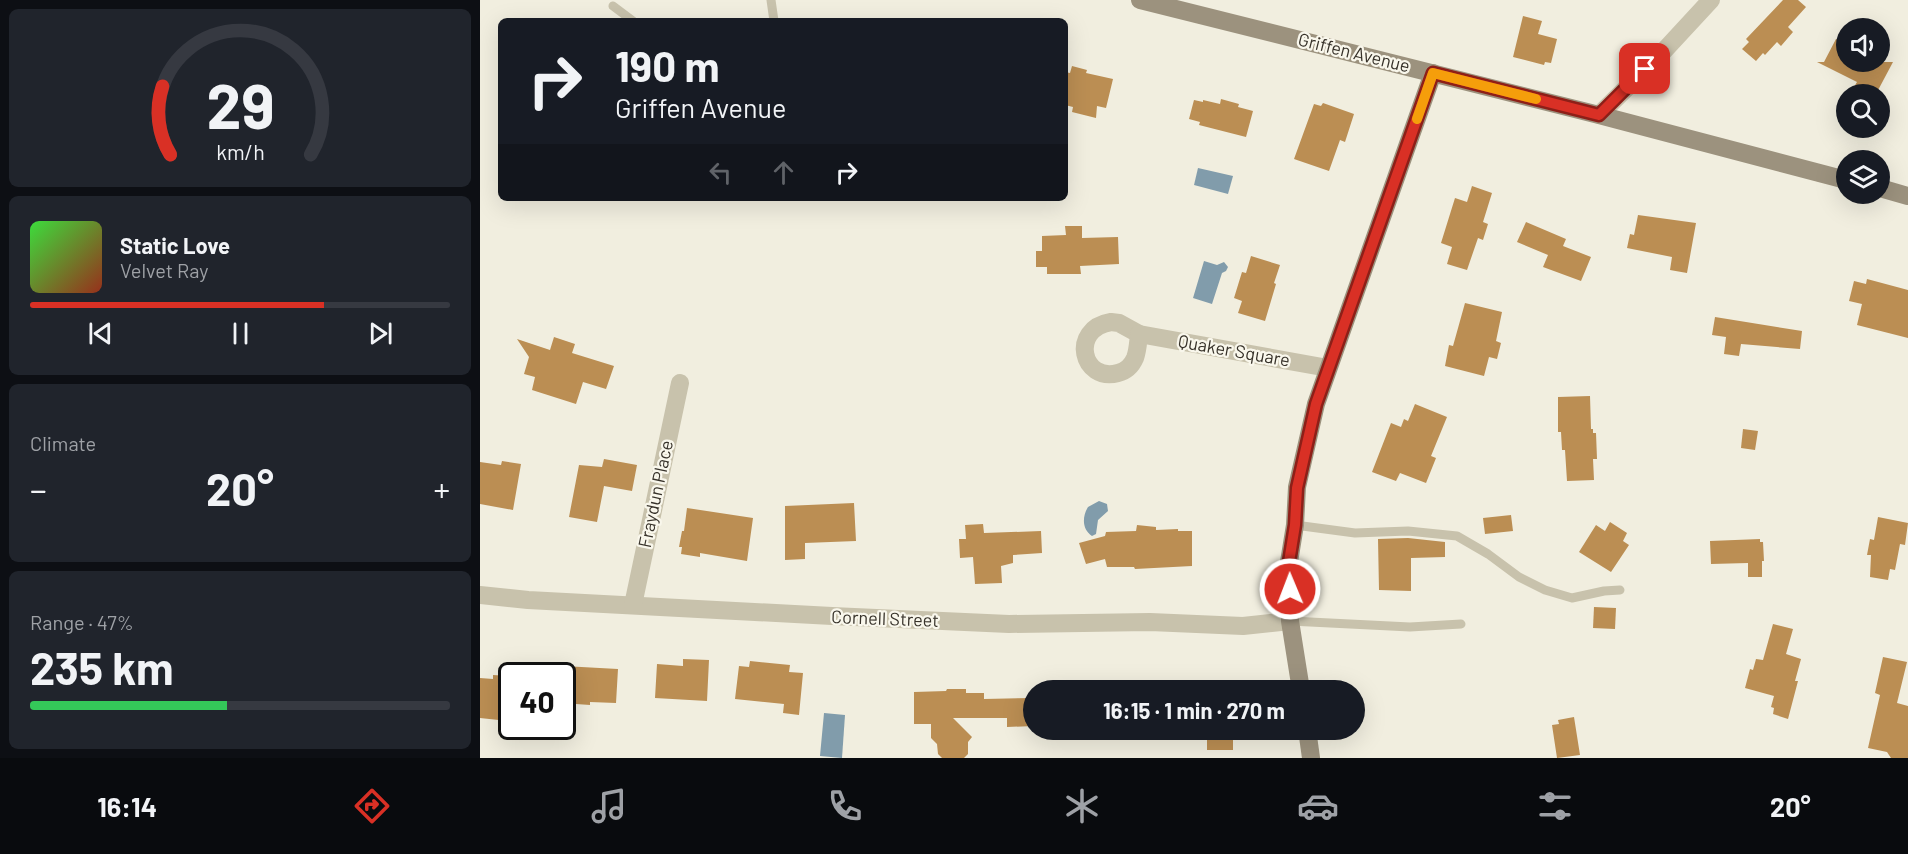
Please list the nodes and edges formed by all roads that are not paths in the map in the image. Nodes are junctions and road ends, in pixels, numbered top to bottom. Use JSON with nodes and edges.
{"nodes":[{"id":1,"x":771,"y":0,"type":"edge"},
{"id":2,"x":1140,"y":0,"type":"edge"},
{"id":3,"x":1711,"y":0,"type":"edge"},
{"id":4,"x":613,"y":6,"type":"dead end"},
{"id":5,"x":629,"y":18,"type":"edge"},
{"id":6,"x":774,"y":18,"type":"edge"},
{"id":7,"x":1433,"y":73,"type":"junction"},
{"id":8,"x":1599,"y":115,"type":"junction"},
{"id":9,"x":1836,"y":177,"type":"edge"},
{"id":10,"x":1890,"y":191,"type":"edge"},
{"id":11,"x":1908,"y":196,"type":"edge"},
{"id":12,"x":1139,"y":334,"type":"dead end"},
{"id":13,"x":1329,"y":368,"type":"junction"},
{"id":14,"x":680,"y":383,"type":"dead end"},
{"id":15,"x":1295,"y":525,"type":"junction"},
{"id":16,"x":1620,"y":590,"type":"dead end"},
{"id":17,"x":480,"y":595,"type":"edge"},
{"id":18,"x":633,"y":605,"type":"junction"},
{"id":19,"x":1290,"y":621,"type":"junction"},
{"id":20,"x":1461,"y":624,"type":"dead end"},
{"id":21,"x":1299,"y":680,"type":"edge"},
{"id":22,"x":1309,"y":740,"type":"edge"},
{"id":23,"x":1311,"y":758,"type":"edge"}],
"edges":[{"from":1,"to":6,"type":"lane"},
{"from":2,"to":7,"type":"street","name":"Griffen Avenue"},
{"from":3,"to":8,"type":"street"},
{"from":4,"to":5,"type":"lane"},
{"from":7,"to":8,"type":"street","name":"Griffen Avenue"},
{"from":7,"to":13,"type":"street"},
{"from":8,"to":9,"type":"street","name":"Griffen Avenue"},
{"from":10,"to":11,"type":"street"},
{"from":12,"to":13,"type":"street","name":"Quaker Square"},
{"from":13,"to":15,"type":"street"},
{"from":14,"to":18,"type":"street","name":"Fraydun Place"},
{"from":15,"to":16,"type":"lane"},
{"from":15,"to":19,"type":"street"},
{"from":17,"to":18,"type":"street","name":"Cornell Street"},
{"from":18,"to":19,"type":"street","name":"Cornell Street"},
{"from":19,"to":20,"type":"lane"},
{"from":19,"to":21,"type":"street"},
{"from":22,"to":23,"type":"street"}]}
